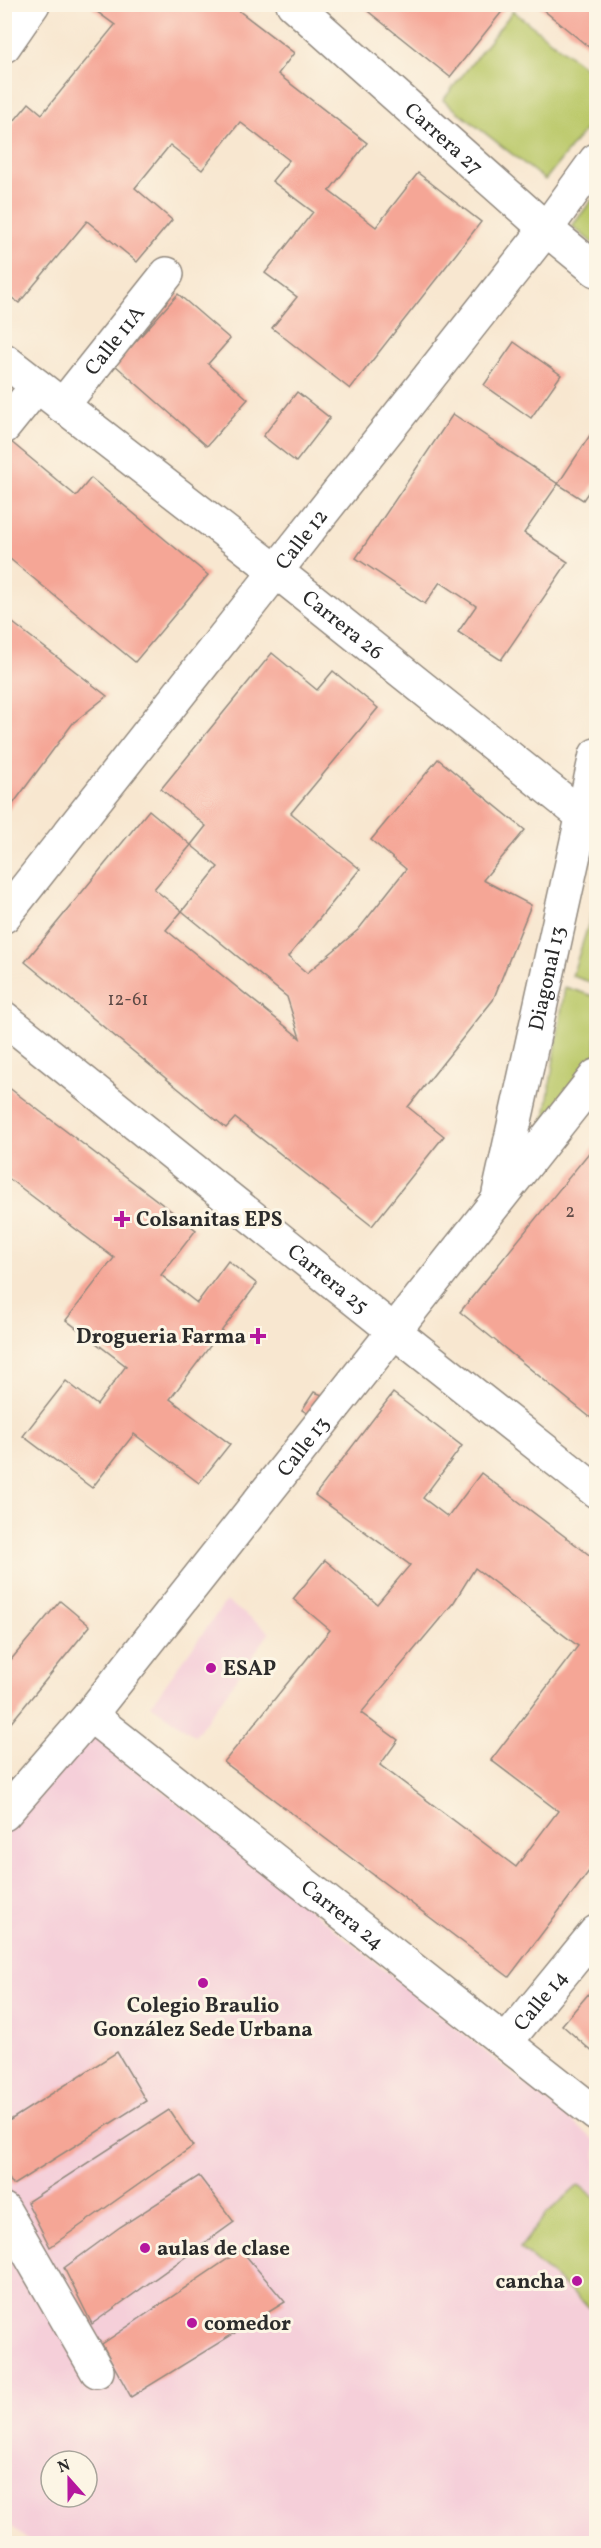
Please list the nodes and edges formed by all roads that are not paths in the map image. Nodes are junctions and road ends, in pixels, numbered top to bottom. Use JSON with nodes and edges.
{"nodes":[{"id":1,"x":33,"y":4,"type":"edge"},
{"id":2,"x":293,"y":4,"type":"edge"},
{"id":3,"x":4,"y":46,"type":"edge"},
{"id":4,"x":597,"y":160,"type":"edge"},
{"id":5,"x":546,"y":229,"type":"junction"},
{"id":6,"x":597,"y":270,"type":"edge"},
{"id":7,"x":166,"y":274,"type":"dead end"},
{"id":8,"x":4,"y":360,"type":"edge"},
{"id":9,"x":37,"y":386,"type":"junction"},
{"id":10,"x":62,"y":406,"type":"junction"},
{"id":11,"x":4,"y":427,"type":"edge"},
{"id":12,"x":276,"y":571,"type":"junction"},
{"id":13,"x":597,"y":755,"type":"edge"},
{"id":14,"x":590,"y":820,"type":"edge"},
{"id":15,"x":4,"y":916,"type":"edge"},
{"id":16,"x":4,"y":1018,"type":"edge"},
{"id":17,"x":597,"y":1076,"type":"edge"},
{"id":18,"x":498,"y":1200,"type":"junction"},
{"id":19,"x":394,"y":1331,"type":"junction"},
{"id":20,"x":597,"y":1491,"type":"edge"},
{"id":21,"x":90,"y":1714,"type":"junction"},
{"id":22,"x":9,"y":1799,"type":"edge"},
{"id":23,"x":597,"y":1932,"type":"edge"},
{"id":24,"x":506,"y":2042,"type":"junction"},
{"id":25,"x":597,"y":2114,"type":"edge"},
{"id":26,"x":4,"y":2210,"type":"edge"},
{"id":27,"x":97,"y":2371,"type":"dead end"}],
"edges":[{"from":1,"to":3,"type":"street"},
{"from":2,"to":5,"type":"street","name":"Carrera 27"},
{"from":4,"to":5,"type":"street","name":"Calle 12"},
{"from":5,"to":6,"type":"street","name":"Carrera 27"},
{"from":5,"to":12,"type":"street","name":"Calle 12"},
{"from":7,"to":10,"type":"street","name":"Calle 11A"},
{"from":8,"to":9,"type":"street","name":"Carrera 26"},
{"from":9,"to":10,"type":"street","name":"Carrera 26"},
{"from":9,"to":11,"type":"street"},
{"from":10,"to":12,"type":"street","name":"Carrera 26"},
{"from":12,"to":14,"type":"street","name":"Carrera 26"},
{"from":12,"to":15,"type":"street","name":"Calle 12"},
{"from":13,"to":14,"type":"street","name":"Diagonal 13"},
{"from":14,"to":18,"type":"street","name":"Diagonal 13"},
{"from":16,"to":19,"type":"street","name":"Carrera 25"},
{"from":17,"to":18,"type":"street","name":"Calle 13"},
{"from":18,"to":19,"type":"street","name":"Calle 13"},
{"from":19,"to":20,"type":"street","name":"Carrera 25"},
{"from":19,"to":21,"type":"street","name":"Calle 13"},
{"from":21,"to":22,"type":"street","name":"Calle 13"},
{"from":21,"to":24,"type":"street","name":"Carrera 24"},
{"from":23,"to":24,"type":"street","name":"Calle 14"},
{"from":24,"to":25,"type":"street","name":"Carrera 24"},
{"from":26,"to":27,"type":"street"}]}
